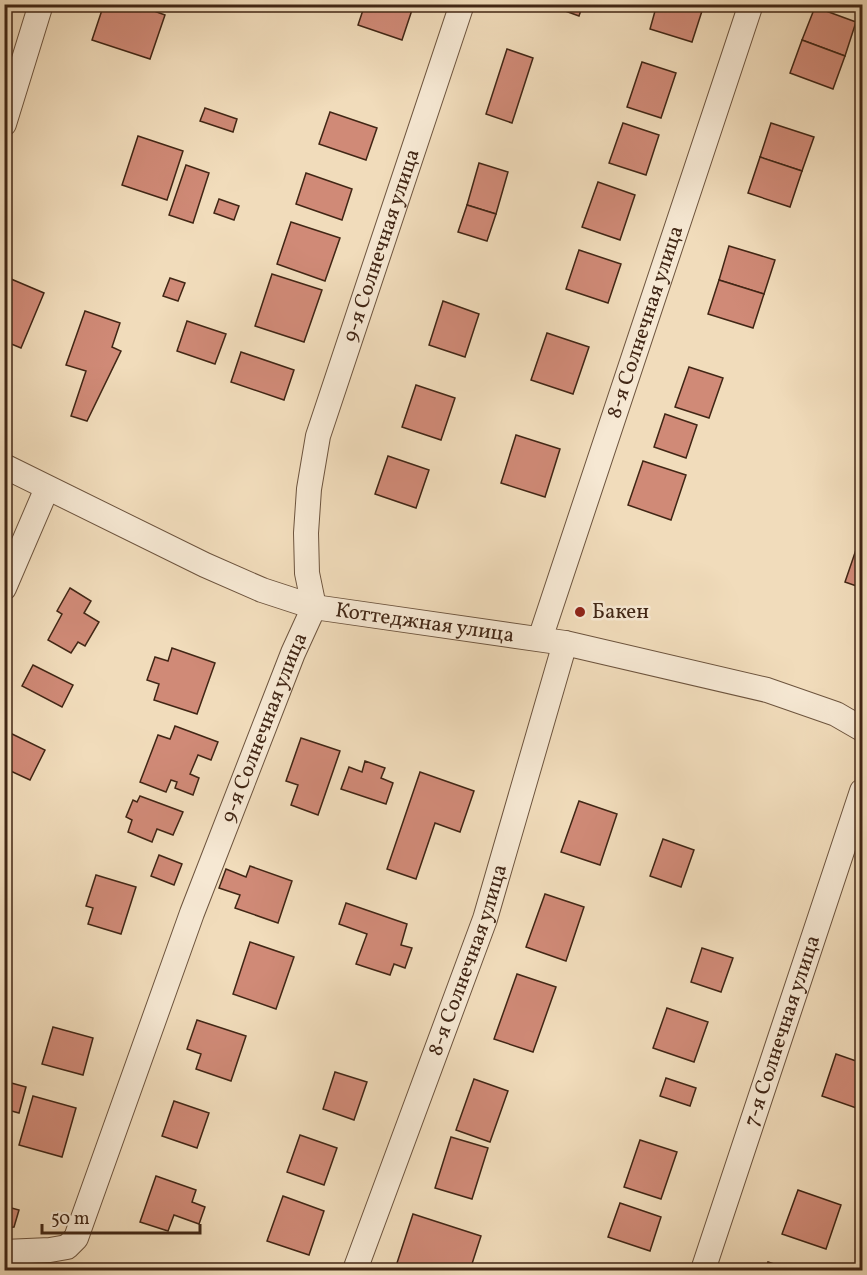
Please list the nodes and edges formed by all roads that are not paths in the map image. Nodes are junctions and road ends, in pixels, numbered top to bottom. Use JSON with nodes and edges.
{"nodes":[{"id":1,"x":41,"y":4,"type":"edge"},
{"id":2,"x":462,"y":4,"type":"edge"},
{"id":3,"x":752,"y":4,"type":"edge"},
{"id":4,"x":4,"y":124,"type":"edge"},
{"id":5,"x":4,"y":466,"type":"edge"},
{"id":6,"x":47,"y":488,"type":"junction"},
{"id":7,"x":4,"y":588,"type":"edge"},
{"id":8,"x":314,"y":607,"type":"junction"},
{"id":9,"x":540,"y":639,"type":"junction"},
{"id":10,"x":565,"y":644,"type":"junction"},
{"id":11,"x":862,"y":729,"type":"edge"},
{"id":12,"x":862,"y":791,"type":"edge"},
{"id":13,"x":4,"y":1252,"type":"edge"},
{"id":14,"x":356,"y":1270,"type":"edge"},
{"id":15,"x":703,"y":1270,"type":"edge"}],
"edges":[{"from":1,"to":4,"type":"street"},
{"from":2,"to":8,"type":"street","name":"9-я Солнечная улица"},
{"from":3,"to":9,"type":"street","name":"8-я Солнечная улица"},
{"from":5,"to":6,"type":"street","name":"Коттеджная улица"},
{"from":6,"to":7,"type":"street"},
{"from":6,"to":8,"type":"street","name":"Коттеджная улица"},
{"from":8,"to":9,"type":"street","name":"Коттеджная улица"},
{"from":8,"to":13,"type":"street","name":"9-я Солнечная улица"},
{"from":9,"to":10,"type":"street","name":"Коттеджная улица"},
{"from":10,"to":11,"type":"street","name":"Коттеджная улица"},
{"from":10,"to":14,"type":"street","name":"8-я Солнечная улица"},
{"from":12,"to":15,"type":"street","name":"7-я Солнечная улица"}]}
